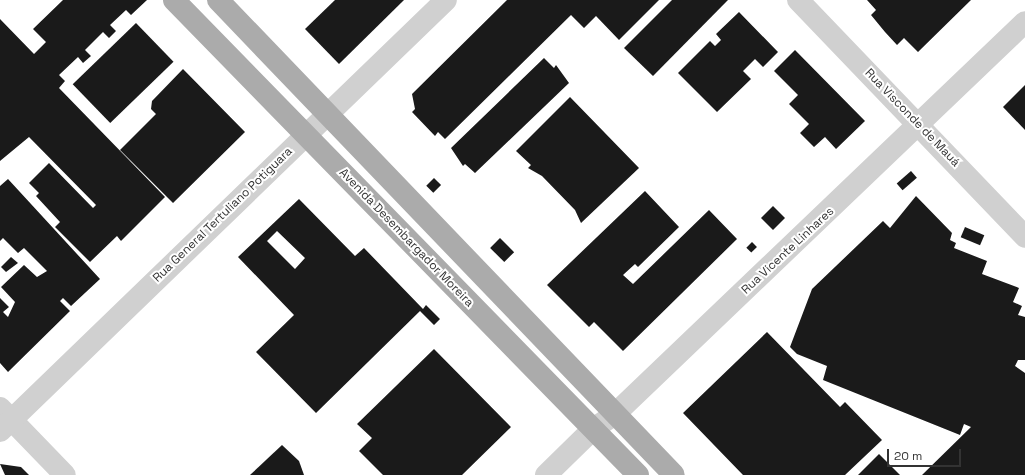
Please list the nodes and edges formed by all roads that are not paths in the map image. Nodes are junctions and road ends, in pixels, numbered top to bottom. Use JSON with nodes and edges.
{"nodes":[{"id":1,"x":174,"y":0,"type":"edge"},
{"id":2,"x":218,"y":0,"type":"edge"},
{"id":3,"x":446,"y":0,"type":"edge"},
{"id":4,"x":798,"y":0,"type":"edge"},
{"id":5,"x":1025,"y":22,"type":"edge"},
{"id":6,"x":327,"y":114,"type":"junction"},
{"id":7,"x":920,"y":126,"type":"junction"},
{"id":8,"x":305,"y":135,"type":"junction"},
{"id":9,"x":1025,"y":237,"type":"edge"},
{"id":10,"x":615,"y":414,"type":"junction"},
{"id":11,"x":4,"y":420,"type":"edge"},
{"id":12,"x":593,"y":429,"type":"junction"},
{"id":13,"x":65,"y":475,"type":"edge"},
{"id":14,"x":546,"y":475,"type":"edge"},
{"id":15,"x":638,"y":475,"type":"edge"},
{"id":16,"x":674,"y":475,"type":"edge"}],
"edges":[{"from":1,"to":8,"type":"main road","name":"Avenida Desembargador Moreira"},
{"from":2,"to":6,"type":"main road"},
{"from":3,"to":6,"type":"street","name":"Rua General Tertuliano Potiguara"},
{"from":4,"to":7,"type":"street","name":"Rua Visconde de Mauá"},
{"from":5,"to":7,"type":"street","name":"Rua Vicente Linhares"},
{"from":6,"to":8,"type":"street","name":"Rua General Tertuliano Potiguara"},
{"from":6,"to":10,"type":"main road"},
{"from":7,"to":9,"type":"street","name":"Rua Visconde de Mauá"},
{"from":7,"to":10,"type":"street","name":"Rua Vicente Linhares"},
{"from":8,"to":11,"type":"street","name":"Rua General Tertuliano Potiguara"},
{"from":8,"to":12,"type":"main road","name":"Avenida Desembargador Moreira"},
{"from":10,"to":12,"type":"street","name":"Rua Vicente Linhares"},
{"from":10,"to":16,"type":"main road"},
{"from":11,"to":13,"type":"street"},
{"from":12,"to":14,"type":"street","name":"Rua Vicente Linhares"},
{"from":12,"to":15,"type":"main road","name":"Avenida Desembargador Moreira"}]}
